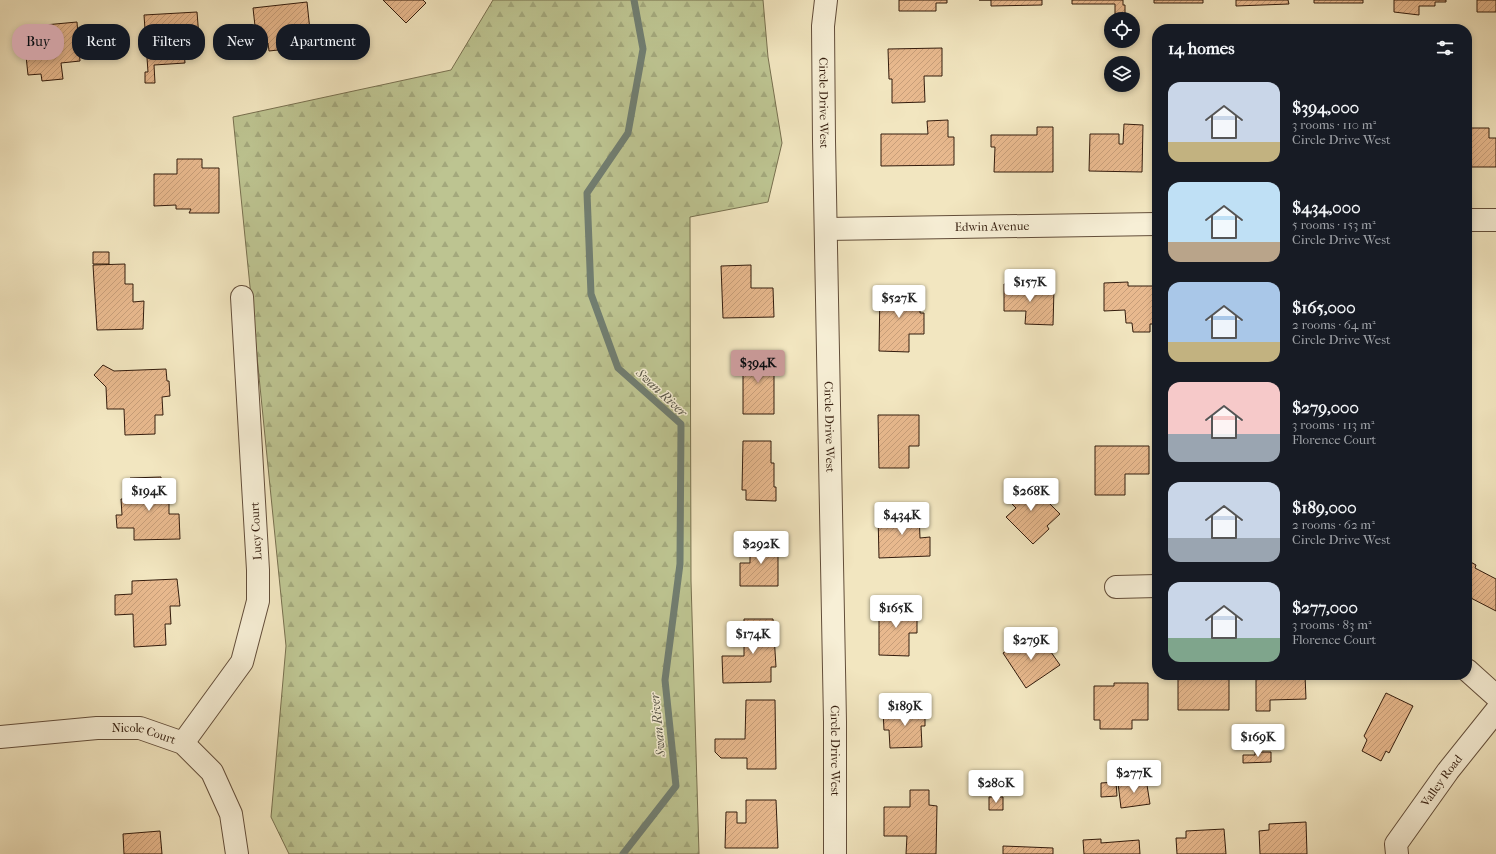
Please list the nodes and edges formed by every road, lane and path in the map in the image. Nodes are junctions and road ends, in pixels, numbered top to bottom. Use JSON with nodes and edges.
{"nodes":[{"id":1,"x":826,"y":0,"type":"edge"},
{"id":2,"x":1472,"y":220,"type":"edge"},
{"id":3,"x":1496,"y":220,"type":"edge"},
{"id":4,"x":1152,"y":224,"type":"edge"},
{"id":5,"x":826,"y":229,"type":"junction"},
{"id":6,"x":242,"y":297,"type":"dead end"},
{"id":7,"x":1116,"y":586,"type":"dead end"},
{"id":8,"x":1152,"y":586,"type":"edge"},
{"id":9,"x":1472,"y":674,"type":"edge"},
{"id":10,"x":1496,"y":696,"type":"edge"},
{"id":11,"x":1496,"y":711,"type":"edge"},
{"id":12,"x":0,"y":737,"type":"edge"},
{"id":13,"x":183,"y":743,"type":"junction"},
{"id":14,"x":237,"y":854,"type":"edge"},
{"id":15,"x":835,"y":854,"type":"edge"},
{"id":16,"x":1397,"y":854,"type":"edge"}],
"edges":[{"from":1,"to":5,"type":"street","name":"Circle Drive West"},
{"from":2,"to":3,"type":"street"},
{"from":4,"to":5,"type":"street","name":"Edwin Avenue"},
{"from":5,"to":15,"type":"street","name":"Circle Drive West"},
{"from":6,"to":13,"type":"street","name":"Lucy Court"},
{"from":7,"to":8,"type":"street"},
{"from":9,"to":10,"type":"street"},
{"from":11,"to":16,"type":"street","name":"Valley Road"},
{"from":12,"to":13,"type":"street","name":"Nicole Court"},
{"from":13,"to":14,"type":"street","name":"Nicole Court"}]}
